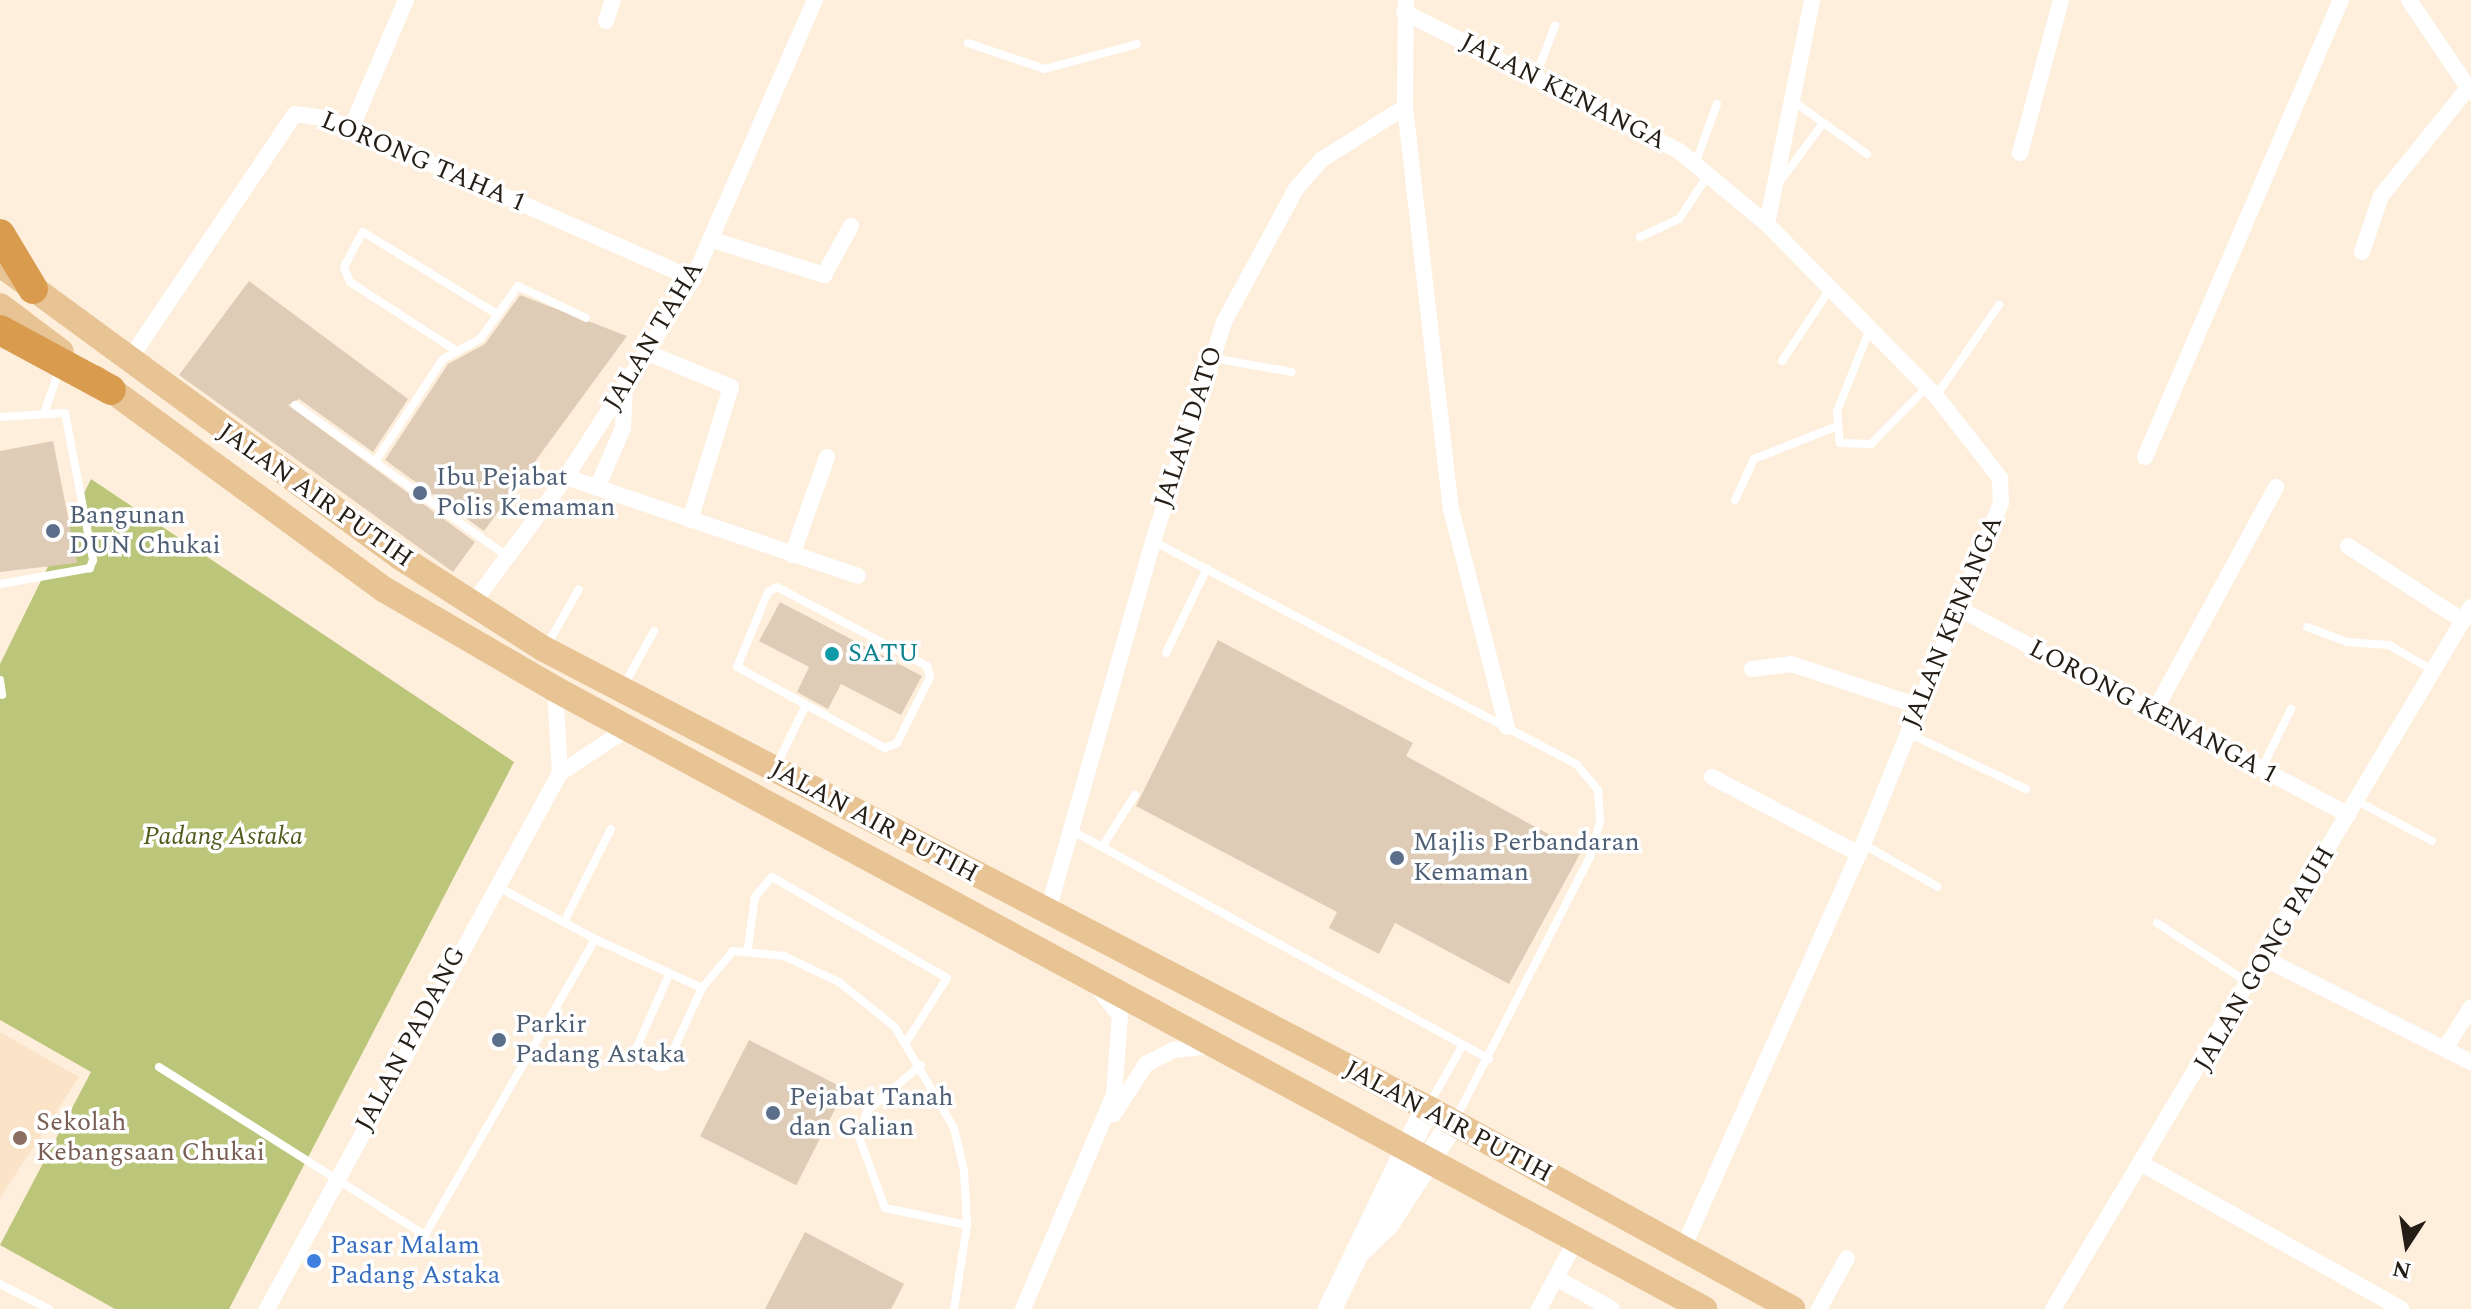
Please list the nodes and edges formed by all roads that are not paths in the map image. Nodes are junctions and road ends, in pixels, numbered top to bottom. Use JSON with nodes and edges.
{"nodes":[{"id":1,"x":406,"y":0,"type":"edge"},
{"id":2,"x":613,"y":0,"type":"edge"},
{"id":3,"x":815,"y":0,"type":"edge"},
{"id":4,"x":1812,"y":0,"type":"edge"},
{"id":5,"x":2061,"y":0,"type":"edge"},
{"id":6,"x":2341,"y":0,"type":"edge"},
{"id":7,"x":2409,"y":0,"type":"edge"},
{"id":8,"x":1405,"y":6,"type":"edge"},
{"id":9,"x":606,"y":21,"type":"dead end"},
{"id":10,"x":1555,"y":26,"type":"dead end"},
{"id":11,"x":968,"y":43,"type":"dead end"},
{"id":12,"x":1137,"y":44,"type":"dead end"},
{"id":13,"x":1536,"y":75,"type":"junction"},
{"id":14,"x":2470,"y":90,"type":"edge"},
{"id":15,"x":1792,"y":100,"type":"junction"},
{"id":16,"x":1717,"y":104,"type":"dead end"},
{"id":17,"x":1405,"y":107,"type":"junction"},
{"id":18,"x":1823,"y":123,"type":"junction"},
{"id":19,"x":351,"y":129,"type":"junction"},
{"id":20,"x":2020,"y":153,"type":"dead end"},
{"id":21,"x":1867,"y":154,"type":"dead end"},
{"id":22,"x":1702,"y":170,"type":"junction"},
{"id":23,"x":1774,"y":189,"type":"junction"},
{"id":24,"x":1767,"y":224,"type":"junction"},
{"id":25,"x":851,"y":226,"type":"dead end"},
{"id":26,"x":0,"y":234,"type":"edge"},
{"id":27,"x":1640,"y":237,"type":"dead end"},
{"id":28,"x":710,"y":239,"type":"junction"},
{"id":29,"x":2362,"y":252,"type":"dead end"},
{"id":30,"x":0,"y":264,"type":"edge"},
{"id":31,"x":693,"y":279,"type":"junction"},
{"id":32,"x":33,"y":289,"type":"junction"},
{"id":33,"x":1830,"y":289,"type":"junction"},
{"id":34,"x":1999,"y":305,"type":"dead end"},
{"id":35,"x":0,"y":306,"type":"edge"},
{"id":36,"x":495,"y":313,"type":"junction"},
{"id":37,"x":586,"y":318,"type":"dead end"},
{"id":38,"x":1870,"y":329,"type":"junction"},
{"id":39,"x":0,"y":330,"type":"edge"},
{"id":40,"x":455,"y":350,"type":"junction"},
{"id":41,"x":646,"y":352,"type":"junction"},
{"id":42,"x":1211,"y":357,"type":"junction"},
{"id":43,"x":1782,"y":361,"type":"dead end"},
{"id":44,"x":62,"y":363,"type":"junction"},
{"id":45,"x":127,"y":363,"type":"junction"},
{"id":46,"x":1292,"y":372,"type":"dead end"},
{"id":47,"x":625,"y":386,"type":"junction"},
{"id":48,"x":111,"y":390,"type":"junction"},
{"id":49,"x":1931,"y":392,"type":"junction"},
{"id":50,"x":295,"y":405,"type":"dead end"},
{"id":51,"x":45,"y":411,"type":"junction"},
{"id":52,"x":0,"y":417,"type":"edge"},
{"id":53,"x":1835,"y":427,"type":"junction"},
{"id":54,"x":827,"y":457,"type":"dead end"},
{"id":55,"x":2145,"y":457,"type":"dead end"},
{"id":56,"x":375,"y":462,"type":"junction"},
{"id":57,"x":566,"y":477,"type":"junction"},
{"id":58,"x":2276,"y":487,"type":"dead end"},
{"id":59,"x":597,"y":488,"type":"junction"},
{"id":60,"x":1735,"y":500,"type":"dead end"},
{"id":61,"x":690,"y":520,"type":"junction"},
{"id":62,"x":1153,"y":541,"type":"junction"},
{"id":63,"x":2348,"y":546,"type":"dead end"},
{"id":64,"x":792,"y":555,"type":"junction"},
{"id":65,"x":508,"y":557,"type":"junction"},
{"id":66,"x":1207,"y":568,"type":"junction"},
{"id":67,"x":858,"y":576,"type":"dead end"},
{"id":68,"x":0,"y":584,"type":"edge"},
{"id":69,"x":579,"y":589,"type":"dead end"},
{"id":70,"x":471,"y":606,"type":"junction"},
{"id":71,"x":1958,"y":608,"type":"junction"},
{"id":72,"x":2467,"y":614,"type":"edge"},
{"id":73,"x":2307,"y":627,"type":"dead end"},
{"id":74,"x":654,"y":631,"type":"dead end"},
{"id":75,"x":544,"y":649,"type":"junction"},
{"id":76,"x":1166,"y":653,"type":"dead end"},
{"id":77,"x":1752,"y":669,"type":"dead end"},
{"id":78,"x":2433,"y":671,"type":"junction"},
{"id":79,"x":0,"y":680,"type":"edge"},
{"id":80,"x":555,"y":689,"type":"junction"},
{"id":81,"x":620,"y":691,"type":"junction"},
{"id":82,"x":2,"y":695,"type":"dead end"},
{"id":83,"x":1919,"y":706,"type":"junction"},
{"id":84,"x":805,"y":707,"type":"junction"},
{"id":85,"x":2291,"y":709,"type":"dead end"},
{"id":86,"x":2154,"y":712,"type":"junction"},
{"id":87,"x":1507,"y":727,"type":"junction"},
{"id":88,"x":627,"y":729,"type":"junction"},
{"id":89,"x":1908,"y":733,"type":"junction"},
{"id":90,"x":775,"y":768,"type":"junction"},
{"id":91,"x":2262,"y":769,"type":"junction"},
{"id":92,"x":560,"y":773,"type":"junction"},
{"id":93,"x":1712,"y":777,"type":"dead end"},
{"id":94,"x":2026,"y":789,"type":"dead end"},
{"id":95,"x":1135,"y":795,"type":"dead end"},
{"id":96,"x":2353,"y":808,"type":"junction"},
{"id":97,"x":611,"y":829,"type":"dead end"},
{"id":98,"x":1069,"y":829,"type":"junction"},
{"id":99,"x":2432,"y":841,"type":"dead end"},
{"id":100,"x":1102,"y":847,"type":"junction"},
{"id":101,"x":1861,"y":849,"type":"junction"},
{"id":102,"x":494,"y":885,"type":"junction"},
{"id":103,"x":1938,"y":887,"type":"dead end"},
{"id":104,"x":1047,"y":914,"type":"junction"},
{"id":105,"x":564,"y":922,"type":"junction"},
{"id":106,"x":2157,"y":923,"type":"dead end"},
{"id":107,"x":595,"y":939,"type":"junction"},
{"id":108,"x":748,"y":948,"type":"junction"},
{"id":109,"x":2267,"y":960,"type":"junction"},
{"id":110,"x":1079,"y":973,"type":"junction"},
{"id":111,"x":669,"y":975,"type":"junction"},
{"id":112,"x":2251,"y":985,"type":"junction"},
{"id":113,"x":702,"y":988,"type":"junction"},
{"id":114,"x":2471,"y":1007,"type":"edge"},
{"id":115,"x":905,"y":1044,"type":"junction"},
{"id":116,"x":1463,"y":1045,"type":"junction"},
{"id":117,"x":1224,"y":1048,"type":"junction"},
{"id":118,"x":2445,"y":1049,"type":"junction"},
{"id":119,"x":1489,"y":1059,"type":"junction"},
{"id":120,"x":2471,"y":1062,"type":"edge"},
{"id":121,"x":921,"y":1065,"type":"junction"},
{"id":122,"x":159,"y":1067,"type":"dead end"},
{"id":123,"x":1427,"y":1108,"type":"junction"},
{"id":124,"x":1453,"y":1122,"type":"junction"},
{"id":125,"x":1106,"y":1125,"type":"junction"},
{"id":126,"x":1405,"y":1147,"type":"junction"},
{"id":127,"x":1429,"y":1160,"type":"junction"},
{"id":128,"x":2144,"y":1165,"type":"junction"},
{"id":129,"x":334,"y":1182,"type":"junction"},
{"id":130,"x":967,"y":1225,"type":"junction"},
{"id":131,"x":1576,"y":1240,"type":"junction"},
{"id":132,"x":1362,"y":1248,"type":"junction"},
{"id":133,"x":1683,"y":1248,"type":"junction"},
{"id":134,"x":1847,"y":1258,"type":"dead end"},
{"id":135,"x":1556,"y":1278,"type":"junction"},
{"id":136,"x":0,"y":1284,"type":"edge"},
{"id":137,"x":49,"y":1309,"type":"edge"},
{"id":138,"x":267,"y":1309,"type":"edge"},
{"id":139,"x":954,"y":1309,"type":"edge"},
{"id":140,"x":1023,"y":1309,"type":"edge"},
{"id":141,"x":1330,"y":1309,"type":"edge"},
{"id":142,"x":1539,"y":1309,"type":"edge"},
{"id":143,"x":1612,"y":1309,"type":"edge"},
{"id":144,"x":1702,"y":1309,"type":"edge"},
{"id":145,"x":1792,"y":1309,"type":"edge"},
{"id":146,"x":1819,"y":1309,"type":"edge"},
{"id":147,"x":2053,"y":1309,"type":"edge"},
{"id":148,"x":2402,"y":1309,"type":"edge"}],
"edges":[{"from":1,"to":19,"type":"street"},
{"from":2,"to":9,"type":"street"},
{"from":3,"to":28,"type":"street","name":"JALAN TAHA"},
{"from":4,"to":15,"type":"street"},
{"from":5,"to":20,"type":"street"},
{"from":6,"to":55,"type":"street"},
{"from":7,"to":14,"type":"street"},
{"from":8,"to":13,"type":"street","name":"JALAN KENANGA"},
{"from":8,"to":17,"type":"street"},
{"from":10,"to":13,"type":"lane"},
{"from":11,"to":12,"type":"lane"},
{"from":13,"to":22,"type":"street","name":"JALAN KENANGA"},
{"from":14,"to":29,"type":"street"},
{"from":15,"to":18,"type":"lane"},
{"from":15,"to":23,"type":"street"},
{"from":16,"to":22,"type":"lane"},
{"from":17,"to":42,"type":"street","name":"JALAN DATO"},
{"from":17,"to":87,"type":"street"},
{"from":18,"to":21,"type":"lane"},
{"from":18,"to":23,"type":"lane"},
{"from":19,"to":31,"type":"street","name":"LORONG TAHA 1"},
{"from":19,"to":45,"type":"street","name":"LORONG TAHA 1"},
{"from":22,"to":24,"type":"street","name":"JALAN KENANGA"},
{"from":22,"to":27,"type":"lane"},
{"from":23,"to":24,"type":"street"},
{"from":24,"to":33,"type":"street","name":"JALAN KENANGA"},
{"from":25,"to":28,"type":"street"},
{"from":26,"to":32,"type":"highway"},
{"from":28,"to":31,"type":"street","name":"JALAN TAHA"},
{"from":30,"to":32,"type":"main road","name":"JALAN AIR PUTIH"},
{"from":31,"to":41,"type":"street","name":"JALAN TAHA"},
{"from":32,"to":45,"type":"main road","name":"JALAN AIR PUTIH"},
{"from":33,"to":38,"type":"street","name":"JALAN KENANGA"},
{"from":33,"to":43,"type":"lane"},
{"from":34,"to":49,"type":"lane"},
{"from":35,"to":48,"type":"main road","name":"JALAN AIR PUTIH"},
{"from":36,"to":37,"type":"lane"},
{"from":36,"to":40,"type":"lane"},
{"from":36,"to":40,"type":"lane"},
{"from":38,"to":49,"type":"street","name":"JALAN KENANGA"},
{"from":38,"to":53,"type":"lane"},
{"from":39,"to":44,"type":"highway"},
{"from":40,"to":56,"type":"lane"},
{"from":41,"to":47,"type":"street","name":"JALAN TAHA"},
{"from":41,"to":61,"type":"street"},
{"from":42,"to":46,"type":"lane"},
{"from":42,"to":62,"type":"street","name":"JALAN DATO"},
{"from":44,"to":48,"type":"highway"},
{"from":44,"to":51,"type":"lane"},
{"from":45,"to":70,"type":"main road","name":"JALAN AIR PUTIH"},
{"from":47,"to":57,"type":"street","name":"JALAN TAHA"},
{"from":47,"to":59,"type":"street"},
{"from":48,"to":80,"type":"main road","name":"JALAN AIR PUTIH"},
{"from":49,"to":53,"type":"lane"},
{"from":49,"to":71,"type":"street","name":"JALAN KENANGA"},
{"from":50,"to":56,"type":"lane"},
{"from":51,"to":52,"type":"lane"},
{"from":51,"to":68,"type":"lane"},
{"from":53,"to":60,"type":"lane"},
{"from":54,"to":64,"type":"street"},
{"from":56,"to":65,"type":"lane"},
{"from":57,"to":59,"type":"street"},
{"from":57,"to":65,"type":"street","name":"JALAN TAHA"},
{"from":58,"to":86,"type":"street"},
{"from":59,"to":61,"type":"street"},
{"from":61,"to":64,"type":"street"},
{"from":62,"to":66,"type":"lane"},
{"from":62,"to":98,"type":"street","name":"JALAN DATO"},
{"from":63,"to":72,"type":"street"},
{"from":64,"to":67,"type":"street"},
{"from":65,"to":70,"type":"street","name":"JALAN TAHA"},
{"from":66,"to":76,"type":"lane"},
{"from":66,"to":87,"type":"lane"},
{"from":69,"to":75,"type":"lane"},
{"from":70,"to":75,"type":"main road","name":"JALAN AIR PUTIH"},
{"from":71,"to":83,"type":"street","name":"JALAN KENANGA"},
{"from":71,"to":86,"type":"street","name":"LORONG KENANGA 1"},
{"from":72,"to":78,"type":"street","name":"JALAN GONG PAUH"},
{"from":73,"to":78,"type":"lane"},
{"from":74,"to":81,"type":"lane"},
{"from":75,"to":81,"type":"main road","name":"JALAN AIR PUTIH"},
{"from":77,"to":83,"type":"street"},
{"from":78,"to":96,"type":"street","name":"JALAN GONG PAUH"},
{"from":79,"to":82,"type":"lane"},
{"from":80,"to":88,"type":"main road","name":"JALAN AIR PUTIH"},
{"from":80,"to":92,"type":"street"},
{"from":81,"to":90,"type":"main road","name":"JALAN AIR PUTIH"},
{"from":83,"to":89,"type":"street","name":"JALAN KENANGA"},
{"from":84,"to":84,"type":"lane"},
{"from":84,"to":90,"type":"lane"},
{"from":85,"to":91,"type":"lane"},
{"from":86,"to":91,"type":"street","name":"LORONG KENANGA 1"},
{"from":87,"to":119,"type":"lane"},
{"from":88,"to":92,"type":"street"},
{"from":88,"to":110,"type":"main road","name":"JALAN AIR PUTIH"},
{"from":89,"to":94,"type":"lane"},
{"from":89,"to":101,"type":"street","name":"JALAN KENANGA"},
{"from":90,"to":104,"type":"main road","name":"JALAN AIR PUTIH"},
{"from":91,"to":96,"type":"street","name":"LORONG KENANGA 1"},
{"from":92,"to":102,"type":"street","name":"JALAN PADANG"},
{"from":93,"to":101,"type":"street"},
{"from":95,"to":100,"type":"lane"},
{"from":96,"to":99,"type":"lane"},
{"from":96,"to":109,"type":"street","name":"JALAN GONG PAUH"},
{"from":97,"to":105,"type":"lane"},
{"from":98,"to":100,"type":"lane"},
{"from":98,"to":104,"type":"street","name":"JALAN DATO"},
{"from":100,"to":116,"type":"lane"},
{"from":101,"to":103,"type":"lane"},
{"from":101,"to":133,"type":"street","name":"JALAN KENANGA"},
{"from":102,"to":105,"type":"lane"},
{"from":102,"to":129,"type":"street","name":"JALAN PADANG"},
{"from":104,"to":123,"type":"main road","name":"JALAN AIR PUTIH"},
{"from":105,"to":107,"type":"lane"},
{"from":106,"to":112,"type":"lane"},
{"from":107,"to":111,"type":"lane"},
{"from":107,"to":129,"type":"lane"},
{"from":108,"to":113,"type":"lane"},
{"from":108,"to":115,"type":"lane"},
{"from":108,"to":115,"type":"lane"},
{"from":109,"to":112,"type":"street","name":"JALAN GONG PAUH"},
{"from":109,"to":118,"type":"street"},
{"from":110,"to":117,"type":"main road","name":"JALAN AIR PUTIH"},
{"from":110,"to":125,"type":"street"},
{"from":111,"to":113,"type":"lane"},
{"from":111,"to":113,"type":"lane"},
{"from":112,"to":128,"type":"street","name":"JALAN GONG PAUH"},
{"from":114,"to":118,"type":"street"},
{"from":115,"to":121,"type":"lane"},
{"from":116,"to":119,"type":"lane"},
{"from":116,"to":123,"type":"lane"},
{"from":117,"to":125,"type":"street"},
{"from":117,"to":126,"type":"main road","name":"JALAN AIR PUTIH"},
{"from":118,"to":120,"type":"street"},
{"from":119,"to":124,"type":"lane"},
{"from":121,"to":130,"type":"lane"},
{"from":121,"to":130,"type":"lane"},
{"from":122,"to":129,"type":"lane"},
{"from":123,"to":124,"type":"main road","name":"JALAN AIR PUTIH"},
{"from":123,"to":126,"type":"street"},
{"from":124,"to":127,"type":"street"},
{"from":124,"to":133,"type":"main road","name":"JALAN AIR PUTIH"},
{"from":125,"to":140,"type":"street"},
{"from":126,"to":127,"type":"main road","name":"JALAN AIR PUTIH"},
{"from":126,"to":132,"type":"street"},
{"from":127,"to":131,"type":"main road","name":"JALAN AIR PUTIH"},
{"from":127,"to":132,"type":"street"},
{"from":128,"to":147,"type":"street","name":"JALAN GONG PAUH"},
{"from":128,"to":148,"type":"street"},
{"from":129,"to":138,"type":"street","name":"JALAN PADANG"},
{"from":130,"to":139,"type":"lane"},
{"from":131,"to":135,"type":"street"},
{"from":131,"to":144,"type":"main road","name":"JALAN AIR PUTIH"},
{"from":132,"to":141,"type":"street"},
{"from":133,"to":145,"type":"main road","name":"JALAN AIR PUTIH"},
{"from":134,"to":146,"type":"street"},
{"from":135,"to":142,"type":"street"},
{"from":135,"to":143,"type":"street"},
{"from":136,"to":137,"type":"lane"}]}
